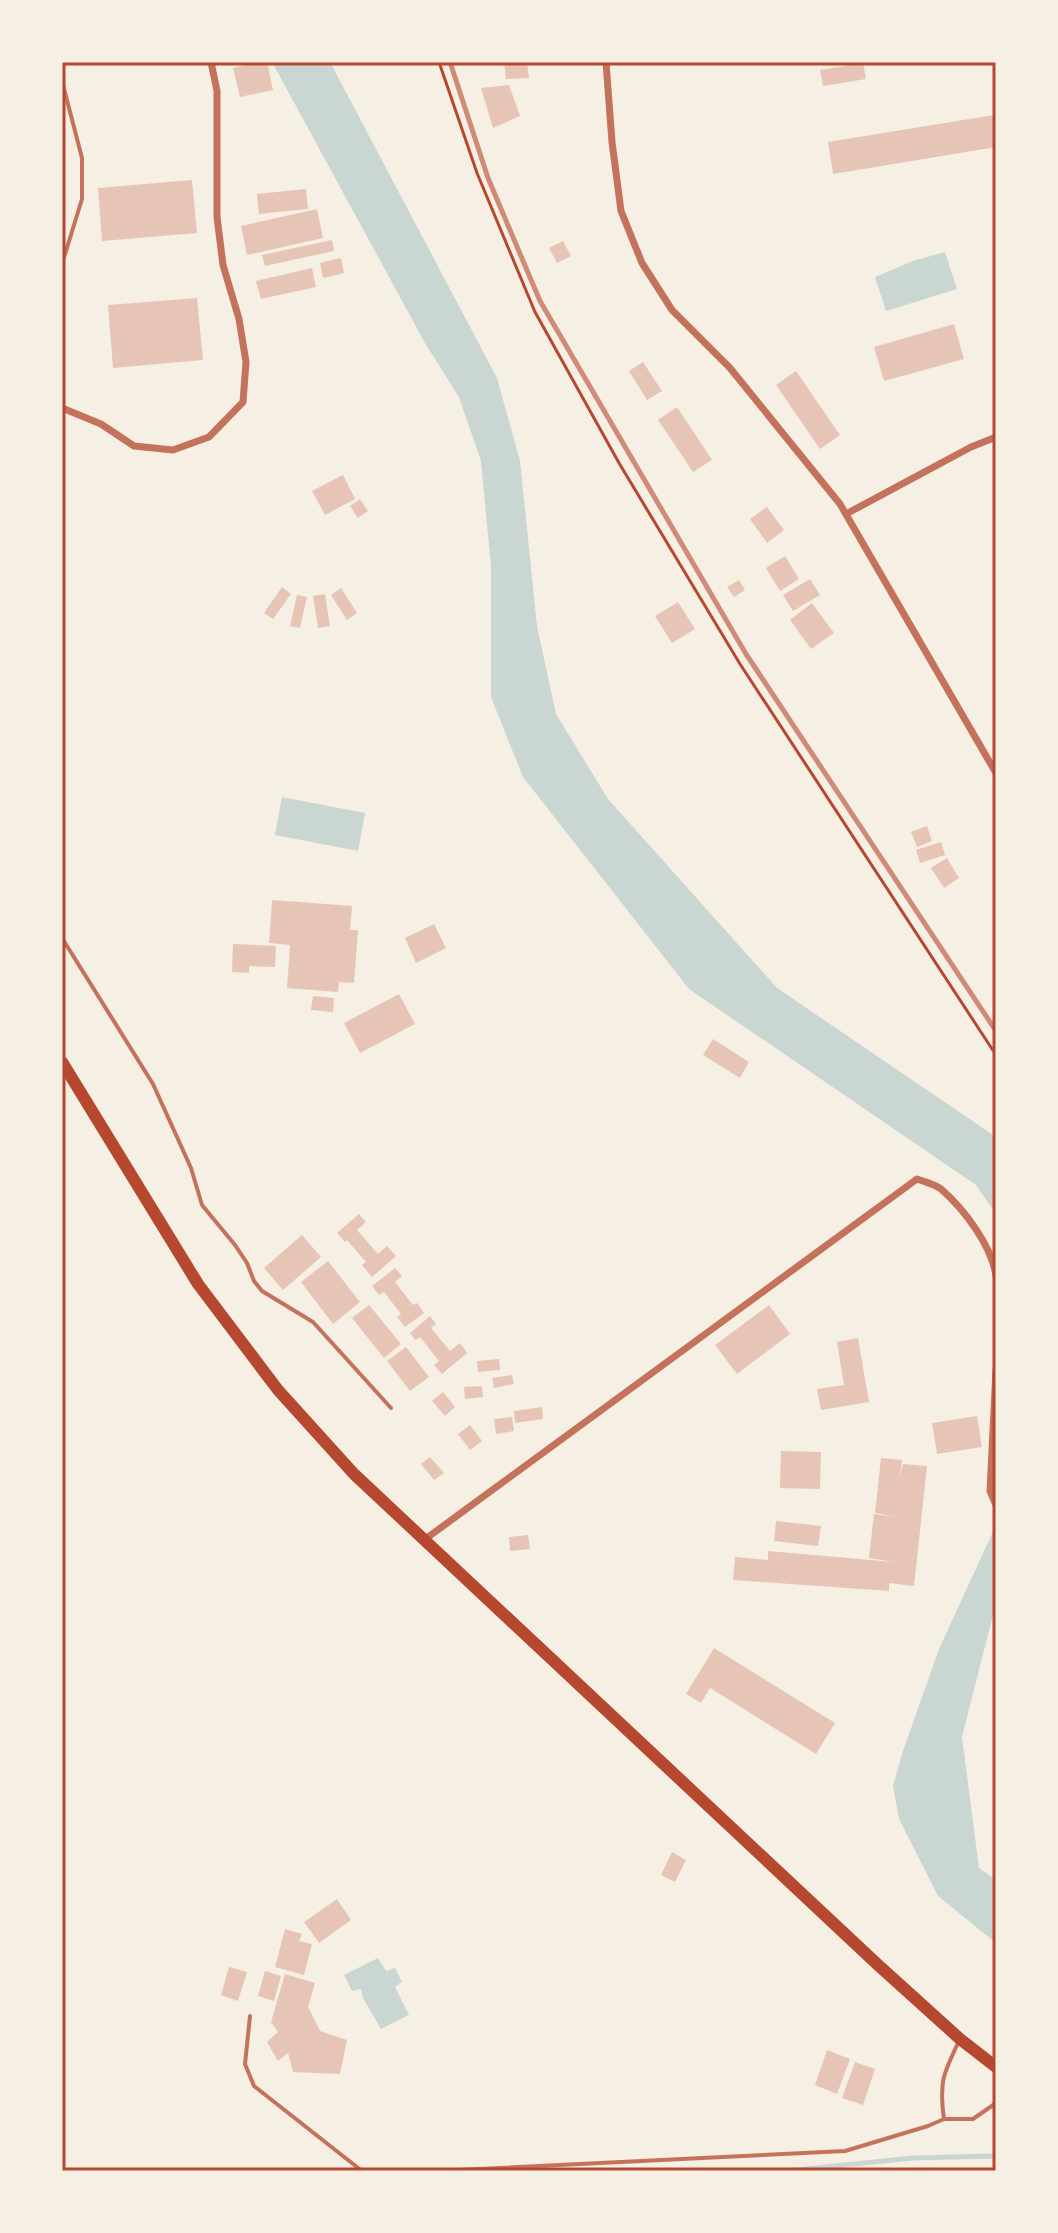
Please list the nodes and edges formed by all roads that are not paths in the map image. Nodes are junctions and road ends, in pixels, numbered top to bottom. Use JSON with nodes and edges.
{"nodes":[{"id":1,"x":211,"y":62,"type":"edge"},
{"id":2,"x":606,"y":62,"type":"edge"},
{"id":3,"x":62,"y":81,"type":"edge"},
{"id":4,"x":62,"y":264,"type":"edge"},
{"id":5,"x":62,"y":408,"type":"edge"},
{"id":6,"x":996,"y":437,"type":"edge"},
{"id":7,"x":846,"y":514,"type":"junction"},
{"id":8,"x":996,"y":773,"type":"edge"},
{"id":9,"x":62,"y":938,"type":"edge"},
{"id":10,"x":62,"y":1062,"type":"edge"},
{"id":11,"x":996,"y":1276,"type":"edge"},
{"id":12,"x":996,"y":1370,"type":"edge"},
{"id":13,"x":391,"y":1408,"type":"dead end"},
{"id":14,"x":995,"y":1503,"type":"edge"},
{"id":15,"x":424,"y":1540,"type":"junction"},
{"id":16,"x":250,"y":2016,"type":"dead end"},
{"id":17,"x":960,"y":2039,"type":"junction"},
{"id":18,"x":996,"y":2067,"type":"edge"},
{"id":19,"x":996,"y":2103,"type":"edge"},
{"id":20,"x":944,"y":2119,"type":"junction"},
{"id":21,"x":362,"y":2171,"type":"edge"},
{"id":22,"x":437,"y":2171,"type":"edge"}],
"edges":[{"from":1,"to":5,"type":"street"},
{"from":2,"to":7,"type":"street"},
{"from":3,"to":4,"type":"lane"},
{"from":6,"to":7,"type":"street"},
{"from":7,"to":8,"type":"street"},
{"from":9,"to":13,"type":"lane"},
{"from":10,"to":15,"type":"highway"},
{"from":11,"to":15,"type":"street"},
{"from":12,"to":14,"type":"street"},
{"from":15,"to":17,"type":"highway"},
{"from":16,"to":21,"type":"lane"},
{"from":17,"to":18,"type":"highway"},
{"from":17,"to":20,"type":"lane"},
{"from":19,"to":20,"type":"lane"},
{"from":20,"to":22,"type":"lane"}]}
